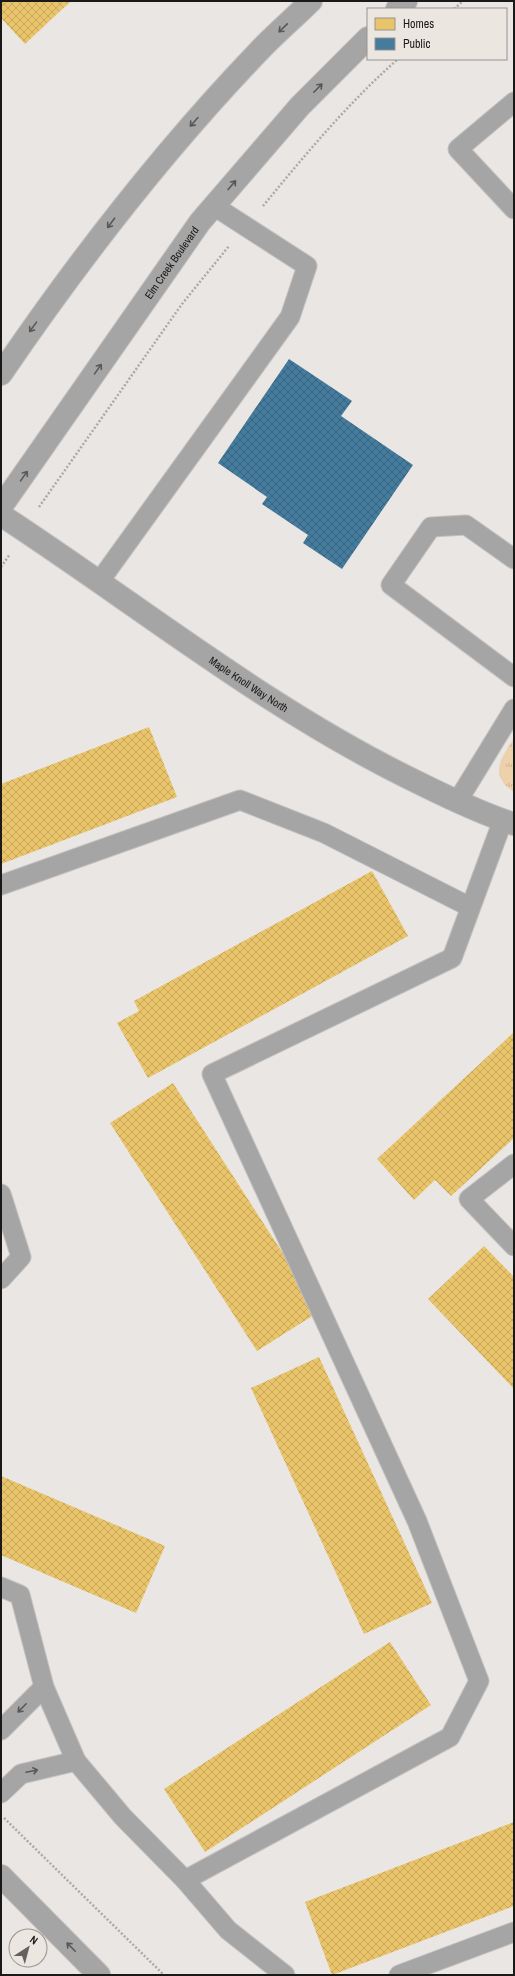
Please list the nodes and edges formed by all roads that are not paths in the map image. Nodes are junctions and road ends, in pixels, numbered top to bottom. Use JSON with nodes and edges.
{"nodes":[{"id":1,"x":311,"y":1,"type":"edge"},
{"id":2,"x":406,"y":1,"type":"edge"},
{"id":3,"x":398,"y":8,"type":"edge"},
{"id":4,"x":367,"y":39,"type":"edge"},
{"id":5,"x":514,"y":102,"type":"edge"},
{"id":6,"x":214,"y":206,"type":"junction"},
{"id":7,"x":514,"y":209,"type":"edge"},
{"id":8,"x":1,"y":374,"type":"edge"},
{"id":9,"x":1,"y":507,"type":"edge"},
{"id":10,"x":1,"y":515,"type":"edge"},
{"id":11,"x":514,"y":559,"type":"edge"},
{"id":12,"x":99,"y":582,"type":"junction"},
{"id":13,"x":514,"y":677,"type":"edge"},
{"id":14,"x":514,"y":709,"type":"edge"},
{"id":15,"x":457,"y":802,"type":"junction"},
{"id":16,"x":508,"y":822,"type":"edge"},
{"id":17,"x":1,"y":885,"type":"edge"},
{"id":18,"x":470,"y":907,"type":"junction"},
{"id":19,"x":514,"y":1164,"type":"edge"},
{"id":20,"x":1,"y":1194,"type":"edge"},
{"id":21,"x":514,"y":1246,"type":"edge"},
{"id":22,"x":1,"y":1278,"type":"edge"},
{"id":23,"x":1,"y":1587,"type":"edge"},
{"id":24,"x":44,"y":1687,"type":"junction"},
{"id":25,"x":1,"y":1730,"type":"edge"},
{"id":26,"x":76,"y":1761,"type":"junction"},
{"id":27,"x":1,"y":1793,"type":"edge"},
{"id":28,"x":1,"y":1876,"type":"edge"},
{"id":29,"x":185,"y":1880,"type":"junction"},
{"id":30,"x":514,"y":1932,"type":"edge"},
{"id":31,"x":99,"y":1975,"type":"edge"},
{"id":32,"x":285,"y":1975,"type":"edge"},
{"id":33,"x":399,"y":1975,"type":"edge"}],
"edges":[{"from":1,"to":8,"type":"main road","one_way":true},
{"from":2,"to":3,"type":"main road"},
{"from":6,"to":4,"type":"main road","name":"Elm Creek Boulevard","one_way":true},
{"from":5,"to":7,"type":"lane"},
{"from":9,"to":6,"type":"main road","name":"Elm Creek Boulevard","one_way":true},
{"from":6,"to":12,"type":"lane"},
{"from":10,"to":12,"type":"street","name":"Maple Knoll Way North"},
{"from":11,"to":13,"type":"lane"},
{"from":12,"to":15,"type":"street","name":"Maple Knoll Way North"},
{"from":14,"to":15,"type":"lane"},
{"from":15,"to":16,"type":"street","name":"Maple Knoll Way North"},
{"from":16,"to":18,"type":"lane"},
{"from":17,"to":18,"type":"lane"},
{"from":18,"to":29,"type":"lane"},
{"from":19,"to":21,"type":"lane"},
{"from":20,"to":22,"type":"lane"},
{"from":23,"to":24,"type":"lane"},
{"from":24,"to":25,"type":"lane","one_way":true},
{"from":24,"to":26,"type":"lane"},
{"from":27,"to":26,"type":"lane","one_way":true},
{"from":26,"to":29,"type":"lane"},
{"from":31,"to":28,"type":"main road","one_way":true},
{"from":29,"to":32,"type":"lane"},
{"from":30,"to":33,"type":"lane"}]}
